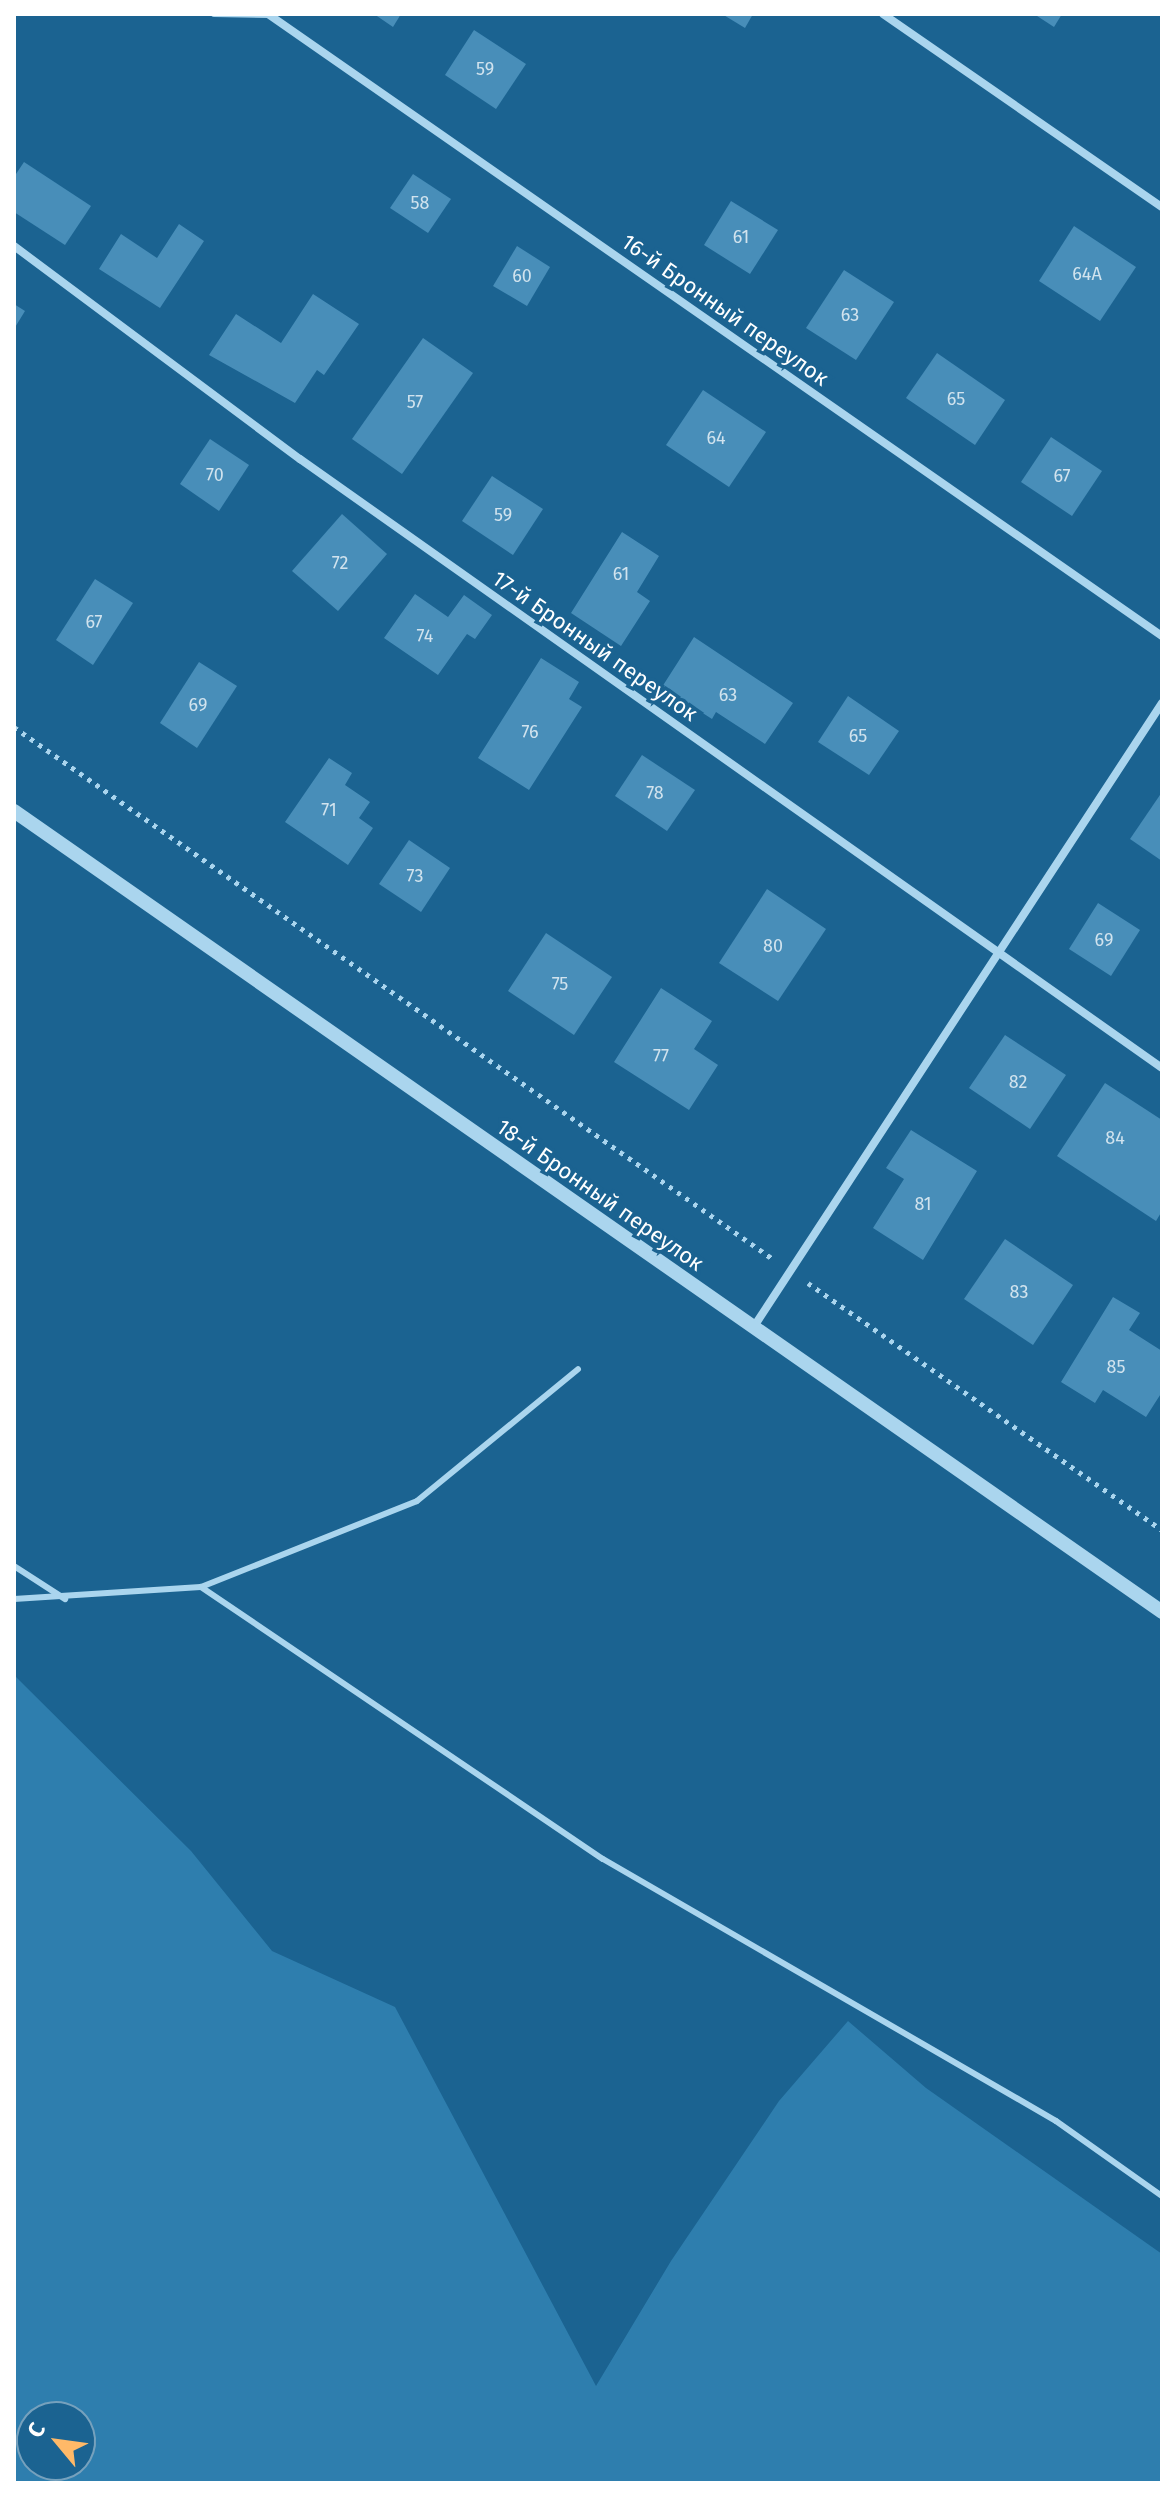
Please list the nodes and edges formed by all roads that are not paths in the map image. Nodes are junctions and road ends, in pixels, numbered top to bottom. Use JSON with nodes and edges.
{"nodes":[{"id":1,"x":214,"y":14,"type":"edge"},
{"id":2,"x":883,"y":14,"type":"edge"},
{"id":3,"x":269,"y":15,"type":"edge"},
{"id":4,"x":1162,"y":207,"type":"edge"},
{"id":5,"x":14,"y":246,"type":"edge"},
{"id":6,"x":1162,"y":636,"type":"edge"},
{"id":7,"x":1162,"y":703,"type":"edge"},
{"id":8,"x":14,"y":811,"type":"edge"},
{"id":9,"x":999,"y":953,"type":"junction"},
{"id":10,"x":1162,"y":1068,"type":"edge"},
{"id":11,"x":752,"y":1329,"type":"junction"},
{"id":12,"x":578,"y":1369,"type":"dead end"},
{"id":13,"x":14,"y":1566,"type":"edge"},
{"id":14,"x":201,"y":1587,"type":"junction"},
{"id":15,"x":14,"y":1599,"type":"edge"},
{"id":16,"x":66,"y":1599,"type":"junction"},
{"id":17,"x":1162,"y":1612,"type":"edge"},
{"id":18,"x":1162,"y":2196,"type":"edge"}],
"edges":[{"from":1,"to":3,"type":"lane"},
{"from":2,"to":4,"type":"street"},
{"from":3,"to":6,"type":"street","name":"16-й Бронный переулок"},
{"from":5,"to":9,"type":"street","name":"17-й Бронный переулок"},
{"from":7,"to":9,"type":"street"},
{"from":8,"to":11,"type":"street","name":"18-й Бронный переулок"},
{"from":9,"to":10,"type":"street","name":"17-й Бронный переулок"},
{"from":9,"to":11,"type":"street"},
{"from":11,"to":17,"type":"street","name":"18-й Бронный переулок"},
{"from":12,"to":14,"type":"lane"},
{"from":13,"to":16,"type":"lane"},
{"from":14,"to":16,"type":"lane"},
{"from":14,"to":18,"type":"lane"},
{"from":15,"to":16,"type":"lane"}]}
